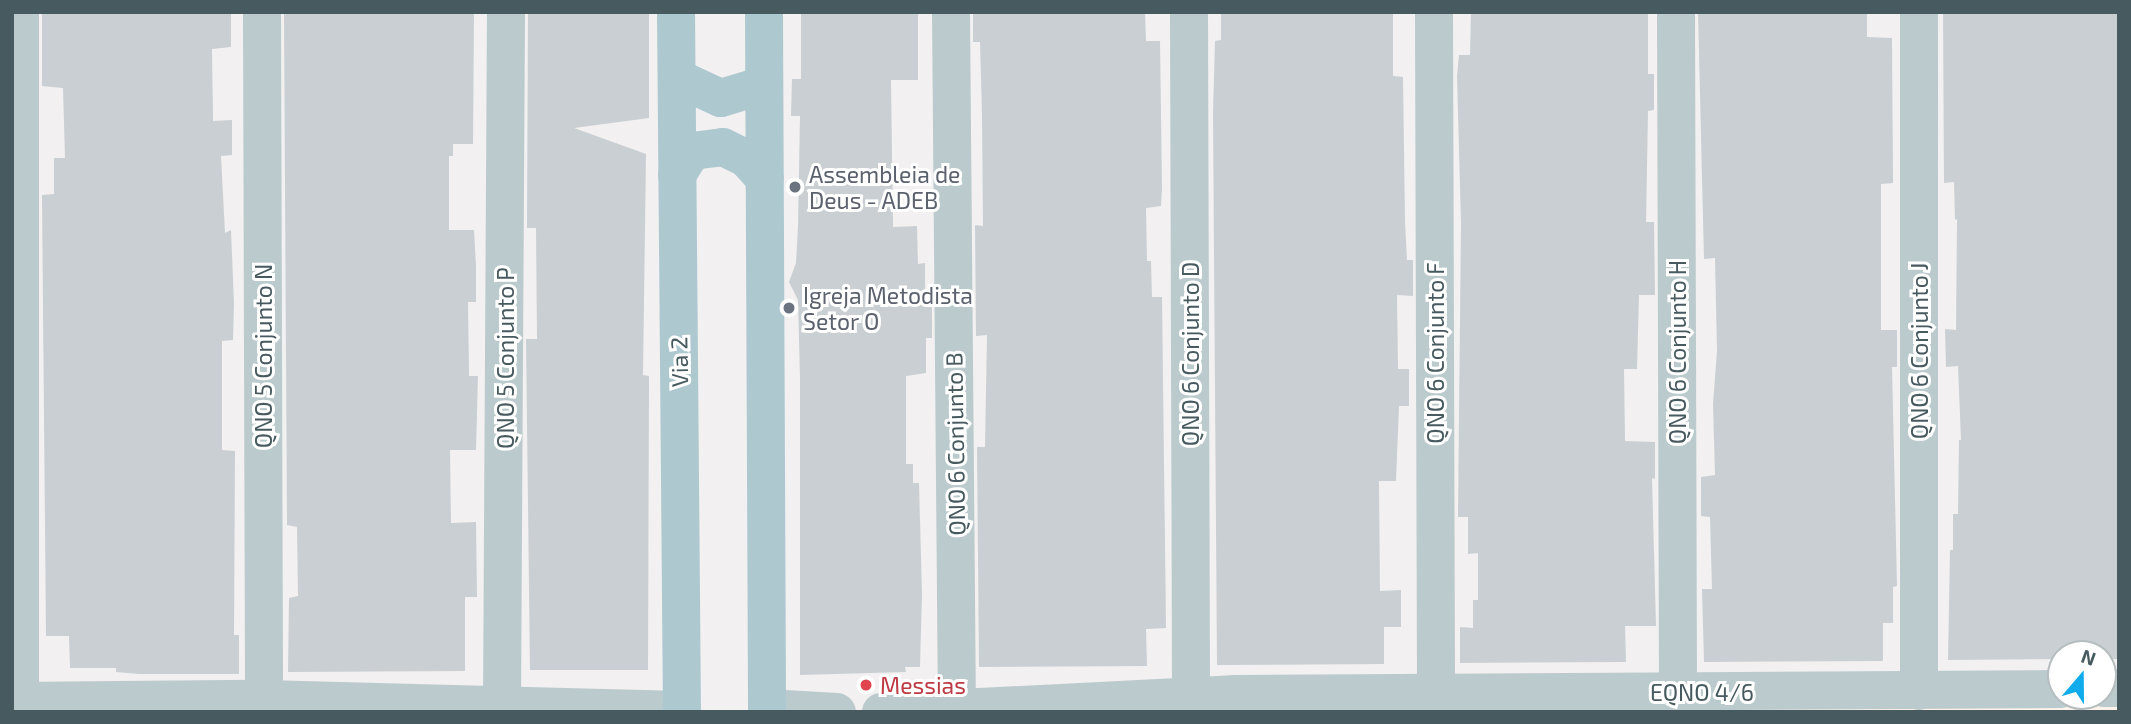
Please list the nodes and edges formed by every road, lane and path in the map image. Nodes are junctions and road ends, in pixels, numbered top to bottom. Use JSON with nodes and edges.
{"nodes":[{"id":1,"x":20,"y":12,"type":"edge"},
{"id":2,"x":262,"y":12,"type":"edge"},
{"id":3,"x":506,"y":12,"type":"edge"},
{"id":4,"x":676,"y":12,"type":"edge"},
{"id":5,"x":764,"y":12,"type":"edge"},
{"id":6,"x":951,"y":12,"type":"edge"},
{"id":7,"x":1189,"y":12,"type":"edge"},
{"id":8,"x":1434,"y":12,"type":"edge"},
{"id":9,"x":1676,"y":12,"type":"edge"},
{"id":10,"x":1919,"y":12,"type":"edge"},
{"id":11,"x":677,"y":74,"type":"junction"},
{"id":12,"x":764,"y":85,"type":"junction"},
{"id":13,"x":677,"y":175,"type":"junction"},
{"id":14,"x":765,"y":179,"type":"junction"},
{"id":15,"x":2047,"y":689,"type":"edge"},
{"id":16,"x":1919,"y":691,"type":"junction"},
{"id":17,"x":1678,"y":692,"type":"junction"},
{"id":18,"x":1436,"y":694,"type":"junction"},
{"id":19,"x":1191,"y":695,"type":"junction"},
{"id":20,"x":264,"y":699,"type":"junction"},
{"id":21,"x":16,"y":701,"type":"edge"},
{"id":22,"x":502,"y":704,"type":"junction"},
{"id":23,"x":957,"y":707,"type":"junction"},
{"id":24,"x":767,"y":710,"type":"edge"},
{"id":25,"x":682,"y":711,"type":"edge"},
{"id":26,"x":837,"y":712,"type":"edge"},
{"id":27,"x":881,"y":712,"type":"edge"}],
"edges":[{"from":1,"to":21,"type":"street"},
{"from":2,"to":20,"type":"street","name":"QNO 5 Conjunto N"},
{"from":3,"to":22,"type":"street","name":"QNO 5 Conjunto P"},
{"from":4,"to":11,"type":"main road","name":"Via 2"},
{"from":5,"to":12,"type":"main road"},
{"from":6,"to":23,"type":"street","name":"QNO 6 Conjunto B"},
{"from":7,"to":19,"type":"street","name":"QNO 6 Conjunto D"},
{"from":8,"to":18,"type":"street","name":"QNO 6 Conjunto F"},
{"from":9,"to":17,"type":"street","name":"QNO 6 Conjunto H"},
{"from":10,"to":16,"type":"street","name":"QNO 6 Conjunto J"},
{"from":11,"to":12,"type":"main road"},
{"from":11,"to":13,"type":"main road","name":"Via 2"},
{"from":12,"to":14,"type":"main road"},
{"from":13,"to":14,"type":"main road"},
{"from":13,"to":25,"type":"main road","name":"Via 2"},
{"from":14,"to":24,"type":"main road"},
{"from":15,"to":16,"type":"street","name":"EQNO 4/6"},
{"from":16,"to":17,"type":"street","name":"EQNO 4/6"},
{"from":17,"to":18,"type":"street","name":"EQNO 4/6"},
{"from":18,"to":19,"type":"street","name":"EQNO 4/6"},
{"from":19,"to":23,"type":"street","name":"EQNO 4/6"},
{"from":20,"to":21,"type":"street"},
{"from":20,"to":22,"type":"street"},
{"from":22,"to":25,"type":"street"},
{"from":23,"to":27,"type":"street","name":"EQNO 4/6"},
{"from":24,"to":26,"type":"street"}]}
